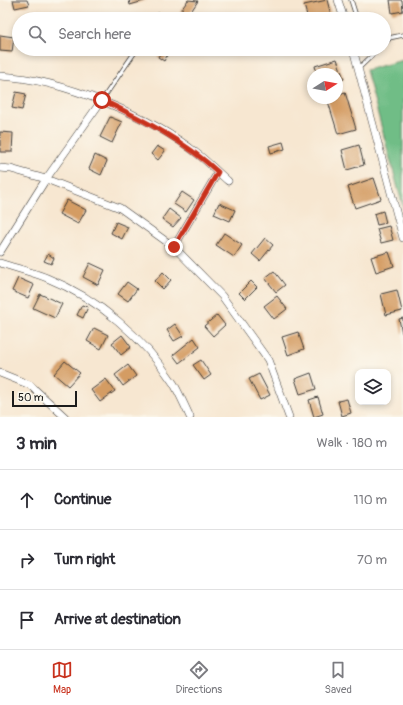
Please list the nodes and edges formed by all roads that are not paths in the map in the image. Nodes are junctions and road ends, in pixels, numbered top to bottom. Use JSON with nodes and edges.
{"nodes":[{"id":1,"x":338,"y":0,"type":"edge"},
{"id":2,"x":351,"y":0,"type":"edge"},
{"id":3,"x":342,"y":12,"type":"edge"},
{"id":4,"x":355,"y":12,"type":"edge"},
{"id":5,"x":403,"y":36,"type":"edge"},
{"id":6,"x":391,"y":38,"type":"edge"},
{"id":7,"x":131,"y":56,"type":"edge"},
{"id":8,"x":355,"y":56,"type":"edge"},
{"id":9,"x":372,"y":56,"type":"edge"},
{"id":10,"x":358,"y":69,"type":"junction"},
{"id":11,"x":0,"y":76,"type":"edge"},
{"id":12,"x":102,"y":100,"type":"junction"},
{"id":13,"x":0,"y":168,"type":"edge"},
{"id":14,"x":218,"y":172,"type":"junction"},
{"id":15,"x":46,"y":179,"type":"junction"},
{"id":16,"x":228,"y":181,"type":"dead end"},
{"id":17,"x":403,"y":238,"type":"edge"},
{"id":18,"x":174,"y":247,"type":"junction"},
{"id":19,"x":0,"y":252,"type":"edge"},
{"id":20,"x":0,"y":263,"type":"edge"},
{"id":21,"x":0,"y":373,"type":"edge"},
{"id":22,"x":65,"y":417,"type":"edge"},
{"id":23,"x":190,"y":417,"type":"edge"},
{"id":24,"x":289,"y":417,"type":"edge"}],
"edges":[{"from":1,"to":3,"type":"street"},
{"from":2,"to":4,"type":"lane"},
{"from":5,"to":6,"type":"lane"},
{"from":7,"to":12,"type":"lane"},
{"from":8,"to":10,"type":"street"},
{"from":9,"to":10,"type":"lane"},
{"from":10,"to":17,"type":"street"},
{"from":11,"to":12,"type":"street"},
{"from":12,"to":14,"type":"street"},
{"from":12,"to":15,"type":"street"},
{"from":13,"to":15,"type":"street"},
{"from":14,"to":16,"type":"street"},
{"from":14,"to":18,"type":"street"},
{"from":15,"to":18,"type":"street"},
{"from":15,"to":19,"type":"street"},
{"from":18,"to":24,"type":"street"},
{"from":20,"to":23,"type":"street"},
{"from":21,"to":22,"type":"street"}]}
